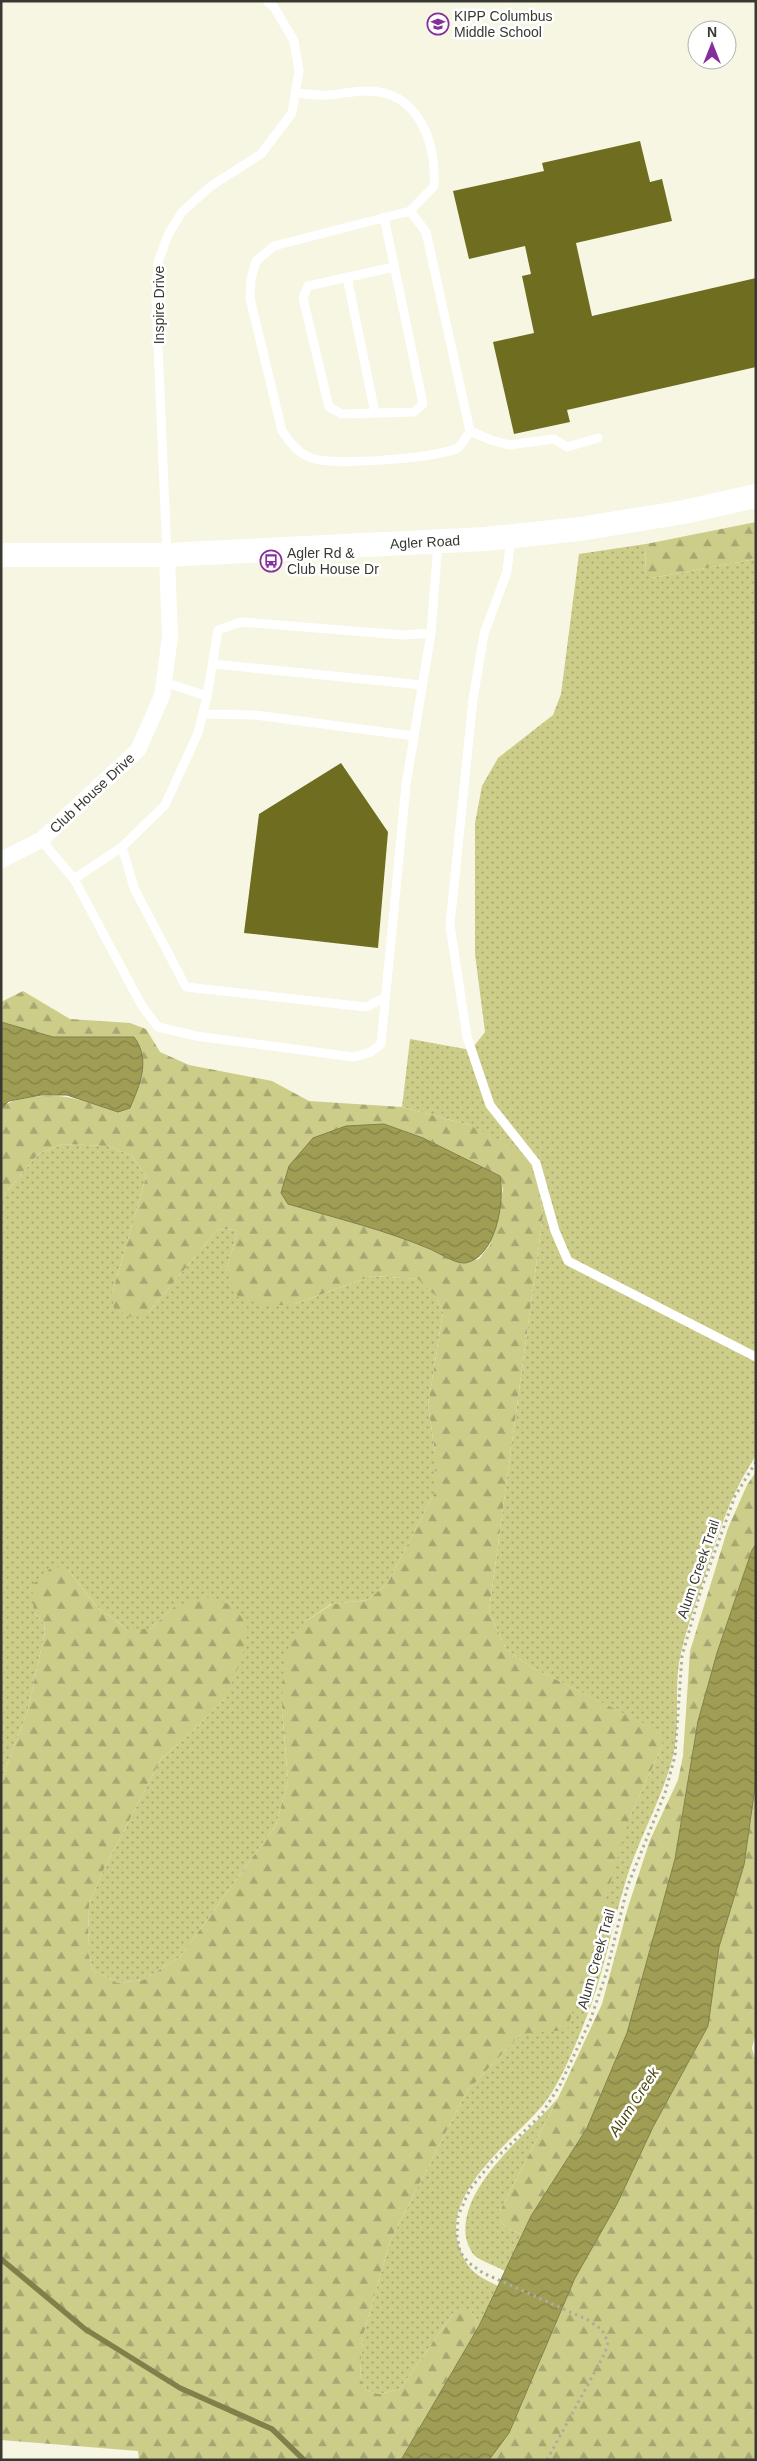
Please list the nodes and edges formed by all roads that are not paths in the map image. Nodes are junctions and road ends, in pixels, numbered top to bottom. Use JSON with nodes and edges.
{"nodes":[{"id":1,"x":267,"y":1,"type":"edge"},
{"id":2,"x":297,"y":93,"type":"junction"},
{"id":3,"x":410,"y":210,"type":"junction"},
{"id":4,"x":384,"y":218,"type":"junction"},
{"id":5,"x":394,"y":267,"type":"junction"},
{"id":6,"x":347,"y":277,"type":"junction"},
{"id":7,"x":375,"y":413,"type":"junction"},
{"id":8,"x":470,"y":431,"type":"junction"},
{"id":9,"x":598,"y":438,"type":"dead end"},
{"id":10,"x":756,"y":496,"type":"edge"},
{"id":11,"x":511,"y":536,"type":"junction"},
{"id":12,"x":438,"y":542,"type":"junction"},
{"id":13,"x":1,"y":555,"type":"edge"},
{"id":14,"x":167,"y":555,"type":"junction"},
{"id":15,"x":430,"y":633,"type":"junction"},
{"id":16,"x":213,"y":664,"type":"junction"},
{"id":17,"x":164,"y":682,"type":"junction"},
{"id":18,"x":422,"y":685,"type":"junction"},
{"id":19,"x":207,"y":696,"type":"junction"},
{"id":20,"x":203,"y":714,"type":"junction"},
{"id":21,"x":414,"y":736,"type":"junction"},
{"id":22,"x":41,"y":840,"type":"junction"},
{"id":23,"x":122,"y":847,"type":"junction"},
{"id":24,"x":1,"y":860,"type":"edge"},
{"id":25,"x":74,"y":879,"type":"junction"},
{"id":26,"x":384,"y":998,"type":"junction"},
{"id":27,"x":756,"y":1357,"type":"edge"}],
"edges":[{"from":1,"to":2,"type":"lane","name":"Inspire Drive"},
{"from":2,"to":3,"type":"lane"},
{"from":2,"to":14,"type":"lane","name":"Inspire Drive"},
{"from":3,"to":4,"type":"lane"},
{"from":3,"to":8,"type":"lane"},
{"from":4,"to":5,"type":"lane"},
{"from":4,"to":8,"type":"lane"},
{"from":5,"to":6,"type":"lane"},
{"from":5,"to":7,"type":"lane"},
{"from":6,"to":7,"type":"lane"},
{"from":6,"to":7,"type":"lane"},
{"from":8,"to":9,"type":"lane"},
{"from":10,"to":11,"type":"main road","name":"Agler Road"},
{"from":11,"to":12,"type":"main road","name":"Agler Road"},
{"from":11,"to":27,"type":"lane"},
{"from":12,"to":14,"type":"main road","name":"Agler Road"},
{"from":12,"to":15,"type":"lane"},
{"from":13,"to":14,"type":"main road","name":"Agler Road"},
{"from":14,"to":17,"type":"street","name":"Club House Drive"},
{"from":15,"to":16,"type":"lane"},
{"from":15,"to":18,"type":"lane"},
{"from":16,"to":18,"type":"lane"},
{"from":16,"to":19,"type":"lane"},
{"from":17,"to":19,"type":"lane"},
{"from":17,"to":22,"type":"street","name":"Club House Drive"},
{"from":18,"to":21,"type":"lane"},
{"from":19,"to":20,"type":"lane"},
{"from":20,"to":21,"type":"lane"},
{"from":20,"to":23,"type":"lane"},
{"from":21,"to":26,"type":"lane"},
{"from":22,"to":24,"type":"street","name":"Club House Drive"},
{"from":22,"to":25,"type":"lane"},
{"from":23,"to":25,"type":"lane"},
{"from":23,"to":26,"type":"lane"},
{"from":25,"to":26,"type":"lane"}]}
